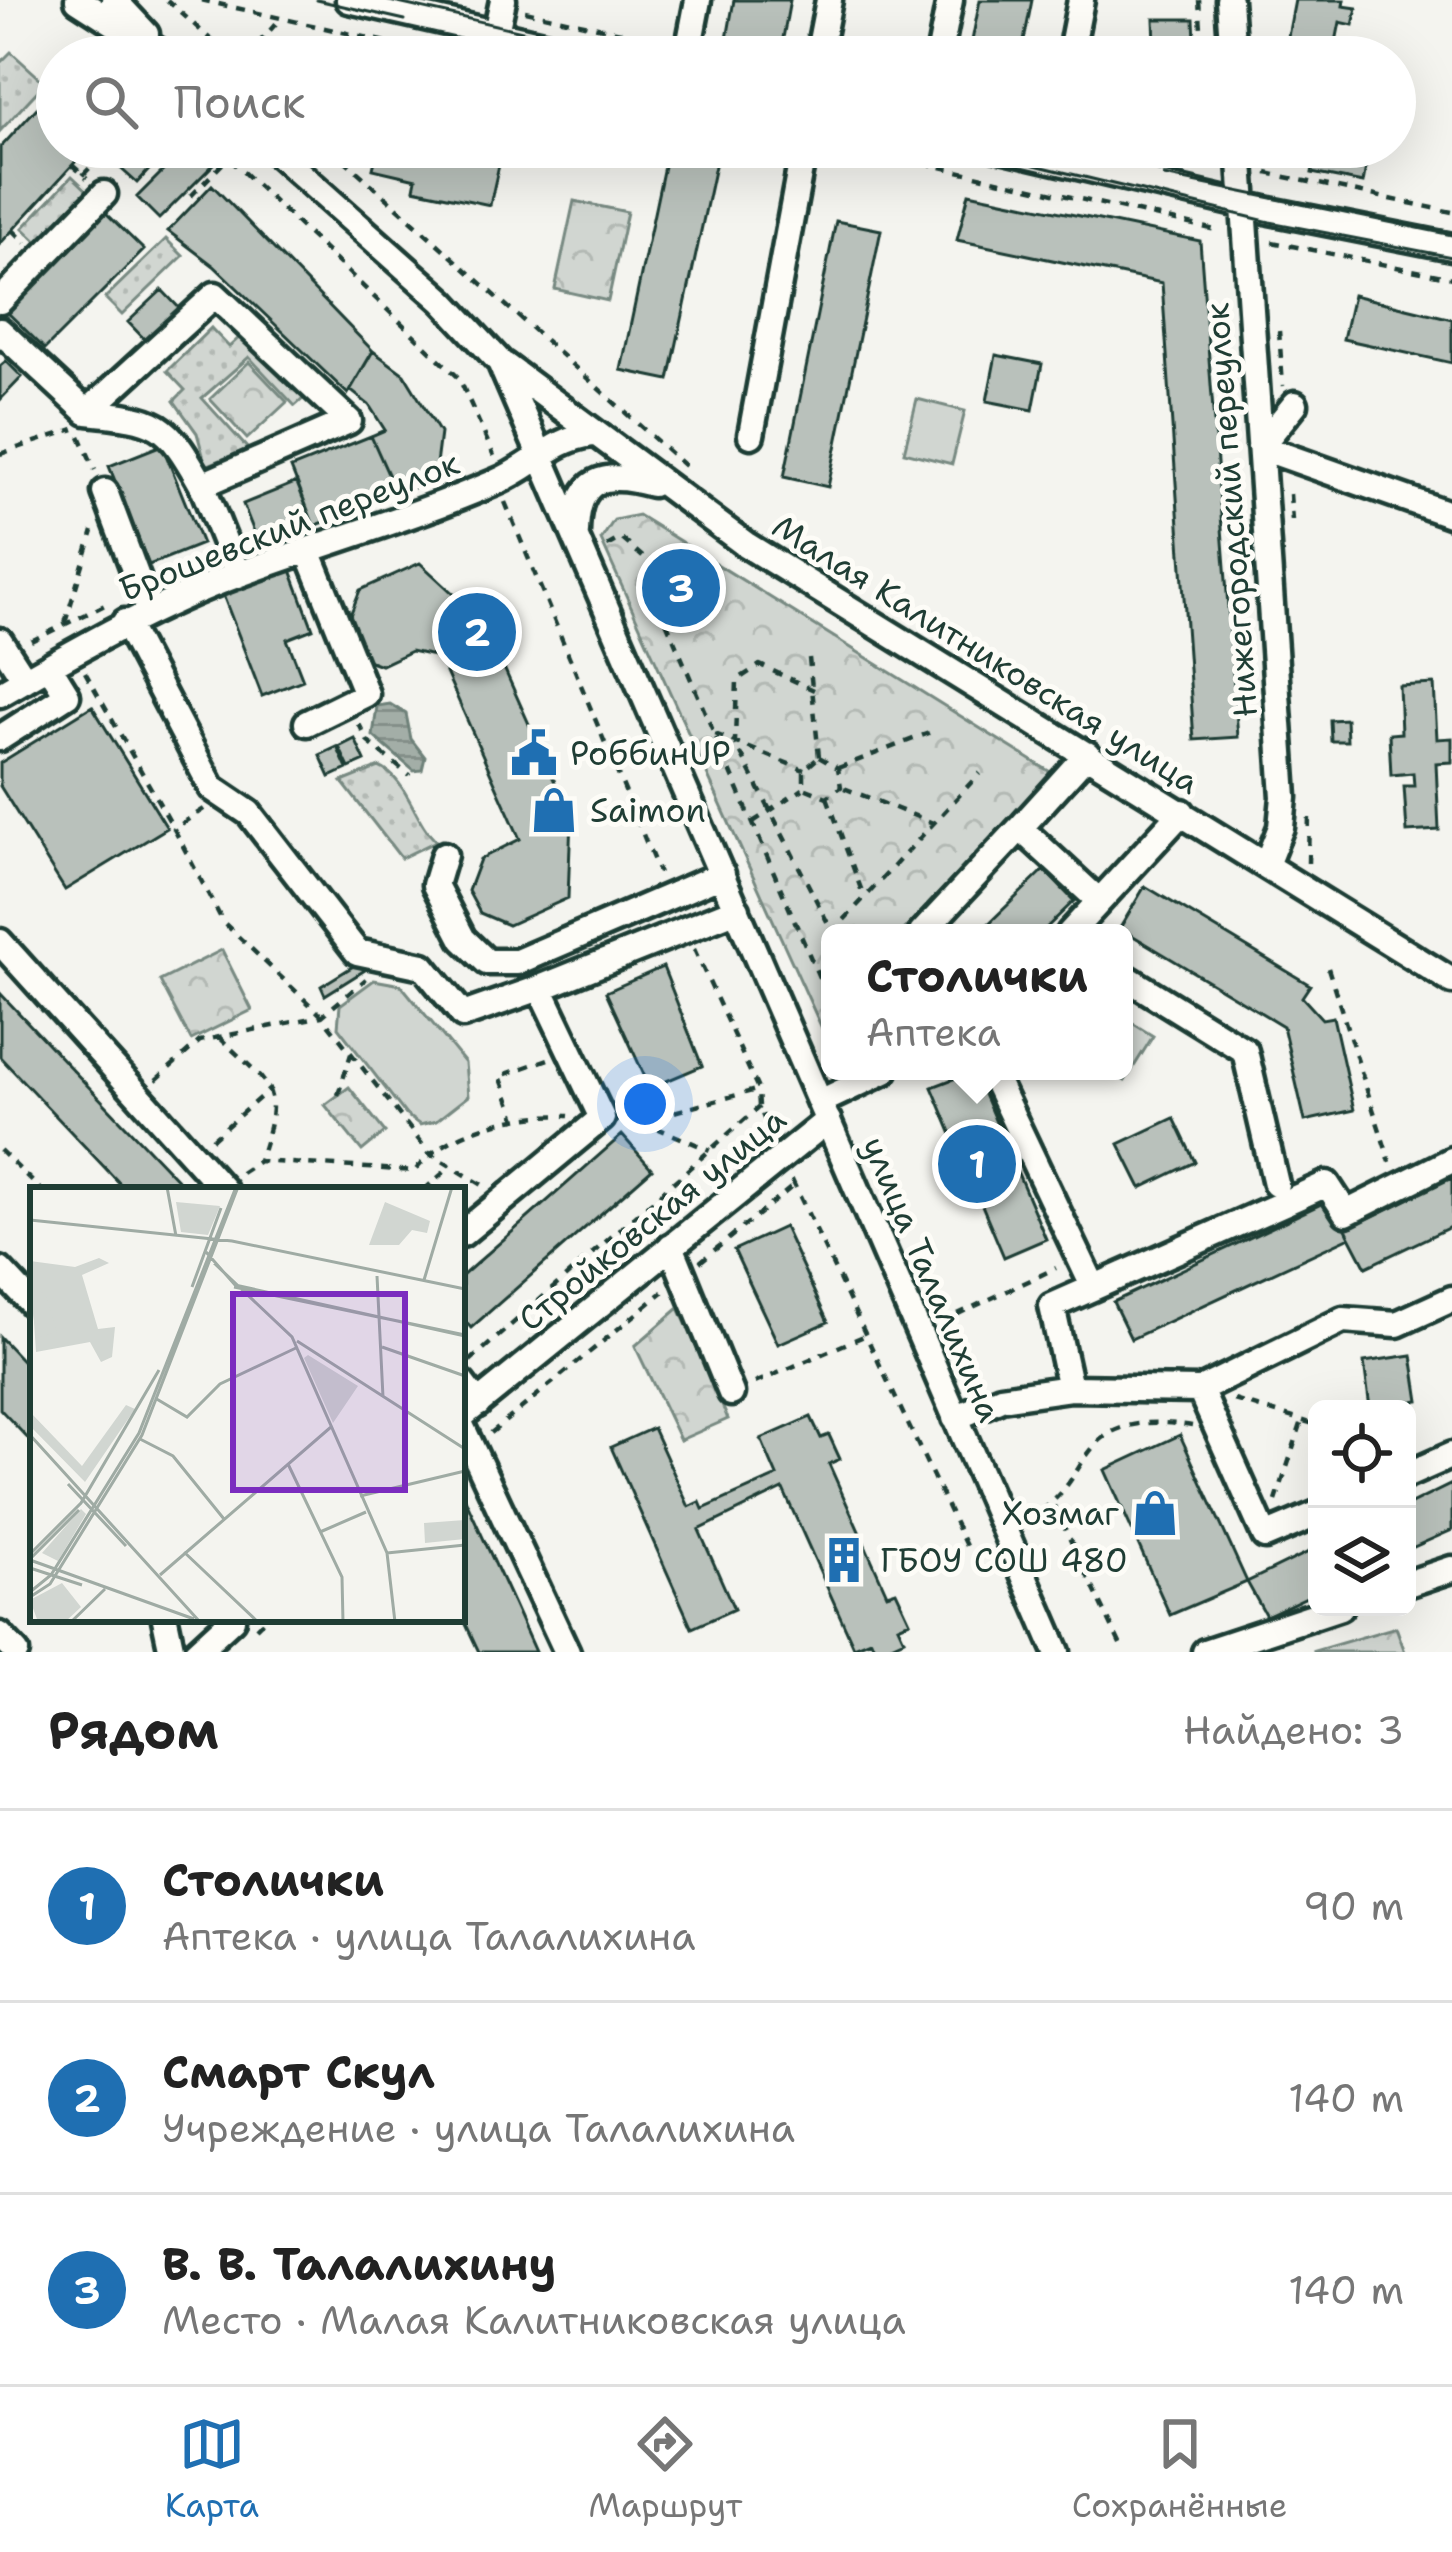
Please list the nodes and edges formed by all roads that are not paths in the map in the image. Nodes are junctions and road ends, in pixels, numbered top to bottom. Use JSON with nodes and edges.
{"nodes":[{"id":1,"x":78,"y":0,"type":"edge"},
{"id":2,"x":349,"y":0,"type":"edge"},
{"id":3,"x":698,"y":0,"type":"edge"},
{"id":4,"x":829,"y":0,"type":"edge"},
{"id":5,"x":950,"y":0,"type":"edge"},
{"id":6,"x":1081,"y":0,"type":"edge"},
{"id":7,"x":1229,"y":0,"type":"edge"},
{"id":8,"x":119,"y":3,"type":"edge"},
{"id":9,"x":503,"y":3,"type":"edge"},
{"id":10,"x":399,"y":5,"type":"edge"},
{"id":11,"x":496,"y":33,"type":"junction"},
{"id":12,"x":135,"y":36,"type":"edge"},
{"id":13,"x":149,"y":36,"type":"edge"},
{"id":14,"x":509,"y":36,"type":"edge"},
{"id":15,"x":691,"y":36,"type":"edge"},
{"id":16,"x":822,"y":36,"type":"edge"},
{"id":17,"x":942,"y":36,"type":"edge"},
{"id":18,"x":1074,"y":36,"type":"edge"},
{"id":19,"x":1232,"y":36,"type":"edge"},
{"id":20,"x":294,"y":168,"type":"edge"},
{"id":21,"x":800,"y":168,"type":"edge"},
{"id":22,"x":1106,"y":168,"type":"edge"},
{"id":23,"x":1241,"y":168,"type":"edge"},
{"id":24,"x":104,"y":194,"type":"dead end"},
{"id":25,"x":1243,"y":205,"type":"junction"},
{"id":26,"x":1452,"y":247,"type":"edge"},
{"id":27,"x":0,"y":301,"type":"edge"},
{"id":28,"x":0,"y":332,"type":"edge"},
{"id":29,"x":500,"y":362,"type":"junction"},
{"id":30,"x":1295,"y":404,"type":"dead end"},
{"id":31,"x":87,"y":412,"type":"junction"},
{"id":32,"x":592,"y":434,"type":"junction"},
{"id":33,"x":751,"y":435,"type":"dead end"},
{"id":34,"x":1260,"y":447,"type":"junction"},
{"id":35,"x":542,"y":459,"type":"junction"},
{"id":36,"x":202,"y":485,"type":"junction"},
{"id":37,"x":672,"y":490,"type":"junction"},
{"id":38,"x":105,"y":492,"type":"road end"},
{"id":39,"x":1452,"y":515,"type":"edge"},
{"id":40,"x":576,"y":535,"type":"junction"},
{"id":41,"x":309,"y":553,"type":"junction"},
{"id":42,"x":238,"y":574,"type":"junction"},
{"id":43,"x":150,"y":612,"type":"junction"},
{"id":44,"x":125,"y":622,"type":"junction"},
{"id":45,"x":4,"y":648,"type":"edge"},
{"id":46,"x":49,"y":666,"type":"junction"},
{"id":47,"x":25,"y":680,"type":"junction"},
{"id":48,"x":0,"y":694,"type":"edge"},
{"id":49,"x":308,"y":723,"type":"dead end"},
{"id":50,"x":2,"y":751,"type":"edge"},
{"id":51,"x":1087,"y":754,"type":"junction"},
{"id":52,"x":1182,"y":812,"type":"junction"},
{"id":53,"x":1020,"y":827,"type":"junction"},
{"id":54,"x":444,"y":855,"type":"dead end"},
{"id":55,"x":1266,"y":865,"type":"junction"},
{"id":56,"x":722,"y":874,"type":"junction"},
{"id":57,"x":1099,"y":902,"type":"junction"},
{"id":58,"x":737,"y":909,"type":"junction"},
{"id":59,"x":930,"y":924,"type":"edge"},
{"id":60,"x":1078,"y":924,"type":"edge"},
{"id":61,"x":0,"y":941,"type":"edge"},
{"id":62,"x":1133,"y":982,"type":"edge"},
{"id":63,"x":1452,"y":982,"type":"edge"},
{"id":64,"x":540,"y":988,"type":"junction"},
{"id":65,"x":870,"y":1080,"type":"edge"},
{"id":66,"x":995,"y":1080,"type":"edge"},
{"id":67,"x":824,"y":1111,"type":"junction"},
{"id":68,"x":1452,"y":1160,"type":"edge"},
{"id":69,"x":1276,"y":1184,"type":"dead end"},
{"id":70,"x":221,"y":1187,"type":"edge"},
{"id":71,"x":465,"y":1232,"type":"edge"},
{"id":72,"x":671,"y":1246,"type":"junction"},
{"id":73,"x":0,"y":1270,"type":"edge"},
{"id":74,"x":1093,"y":1286,"type":"junction"},
{"id":75,"x":1452,"y":1299,"type":"edge"},
{"id":76,"x":30,"y":1302,"type":"edge"},
{"id":77,"x":1070,"y":1388,"type":"junction"},
{"id":78,"x":1200,"y":1390,"type":"junction"},
{"id":79,"x":731,"y":1393,"type":"road end"},
{"id":80,"x":470,"y":1410,"type":"edge"},
{"id":81,"x":955,"y":1418,"type":"junction"},
{"id":82,"x":467,"y":1438,"type":"edge"},
{"id":83,"x":1452,"y":1455,"type":"edge"},
{"id":84,"x":1416,"y":1470,"type":"edge"},
{"id":85,"x":1308,"y":1518,"type":"edge"},
{"id":86,"x":1452,"y":1569,"type":"edge"},
{"id":87,"x":1416,"y":1581,"type":"edge"},
{"id":88,"x":1323,"y":1616,"type":"edge"},
{"id":89,"x":166,"y":1622,"type":"edge"},
{"id":90,"x":229,"y":1622,"type":"edge"},
{"id":91,"x":0,"y":1635,"type":"edge"},
{"id":92,"x":1272,"y":1642,"type":"edge"},
{"id":93,"x":16,"y":1652,"type":"edge"},
{"id":94,"x":172,"y":1652,"type":"edge"},
{"id":95,"x":196,"y":1652,"type":"edge"},
{"id":96,"x":566,"y":1652,"type":"edge"},
{"id":97,"x":1057,"y":1652,"type":"edge"},
{"id":98,"x":1205,"y":1652,"type":"edge"}],
"edges":[{"from":1,"to":12,"type":"street"},
{"from":2,"to":10,"type":"street"},
{"from":3,"to":15,"type":"street"},
{"from":4,"to":16,"type":"street"},
{"from":5,"to":17,"type":"street"},
{"from":6,"to":18,"type":"street"},
{"from":7,"to":19,"type":"street"},
{"from":8,"to":13,"type":"street"},
{"from":9,"to":11,"type":"street"},
{"from":10,"to":11,"type":"street"},
{"from":11,"to":14,"type":"street"},
{"from":20,"to":29,"type":"street","name":"улица Талалихина"},
{"from":21,"to":33,"type":"street"},
{"from":22,"to":25,"type":"street"},
{"from":23,"to":25,"type":"street","name":"Нижегородский переулок"},
{"from":24,"to":27,"type":"street"},
{"from":25,"to":26,"type":"street"},
{"from":25,"to":34,"type":"street","name":"Нижегородский переулок"},
{"from":28,"to":31,"type":"street"},
{"from":29,"to":32,"type":"street","name":"Малая Калитниковская улица"},
{"from":29,"to":35,"type":"street","name":"улица Талалихина"},
{"from":30,"to":34,"type":"street"},
{"from":31,"to":36,"type":"street"},
{"from":31,"to":36,"type":"street"},
{"from":32,"to":35,"type":"street","name":"Брошевский переулок"},
{"from":32,"to":37,"type":"street","name":"Малая Калитниковская улица"},
{"from":34,"to":39,"type":"street"},
{"from":34,"to":55,"type":"street","name":"Нижегородский переулок"},
{"from":35,"to":40,"type":"street","name":"улица Талалихина"},
{"from":35,"to":41,"type":"street","name":"Брошевский переулок"},
{"from":36,"to":42,"type":"street"},
{"from":37,"to":40,"type":"street"},
{"from":37,"to":51,"type":"street","name":"Малая Калитниковская улица"},
{"from":38,"to":43,"type":"street"},
{"from":40,"to":56,"type":"street","name":"улица Талалихина"},
{"from":41,"to":42,"type":"street","name":"Брошевский переулок"},
{"from":41,"to":49,"type":"street"},
{"from":42,"to":43,"type":"street","name":"Брошевский переулок"},
{"from":43,"to":44,"type":"street","name":"Брошевский переулок"},
{"from":44,"to":46,"type":"street","name":"Брошевский переулок"},
{"from":44,"to":64,"type":"street"},
{"from":45,"to":47,"type":"street"},
{"from":46,"to":47,"type":"street","name":"Брошевский переулок"},
{"from":46,"to":50,"type":"street"},
{"from":47,"to":48,"type":"street","name":"Брошевский переулок"},
{"from":51,"to":52,"type":"street","name":"Малая Калитниковская улица"},
{"from":51,"to":53,"type":"street"},
{"from":52,"to":55,"type":"street","name":"Малая Калитниковская улица"},
{"from":52,"to":57,"type":"street"},
{"from":53,"to":57,"type":"street"},
{"from":53,"to":59,"type":"street"},
{"from":54,"to":56,"type":"street"},
{"from":55,"to":63,"type":"street","name":"Малая Калитниковская улица"},
{"from":56,"to":58,"type":"street","name":"улица Талалихина"},
{"from":57,"to":60,"type":"street"},
{"from":58,"to":64,"type":"street"},
{"from":58,"to":67,"type":"street","name":"улица Талалихина"},
{"from":61,"to":70,"type":"street"},
{"from":62,"to":69,"type":"street"},
{"from":64,"to":71,"type":"street"},
{"from":65,"to":67,"type":"street","name":"Стройковская улица"},
{"from":66,"to":74,"type":"street"},
{"from":67,"to":72,"type":"street","name":"Стройковская улица"},
{"from":67,"to":81,"type":"street","name":"улица Талалихина"},
{"from":68,"to":74,"type":"street"},
{"from":72,"to":79,"type":"street"},
{"from":72,"to":80,"type":"street","name":"Стройковская улица"},
{"from":73,"to":76,"type":"street"},
{"from":74,"to":77,"type":"street"},
{"from":75,"to":78,"type":"street"},
{"from":77,"to":78,"type":"street"},
{"from":77,"to":81,"type":"street"},
{"from":78,"to":85,"type":"street"},
{"from":81,"to":97,"type":"street","name":"улица Талалихина"},
{"from":82,"to":96,"type":"street"},
{"from":83,"to":84,"type":"street"},
{"from":86,"to":87,"type":"street"},
{"from":88,"to":92,"type":"street"},
{"from":89,"to":94,"type":"street"},
{"from":90,"to":95,"type":"street"},
{"from":91,"to":93,"type":"street"},
{"from":92,"to":98,"type":"street"}]}
